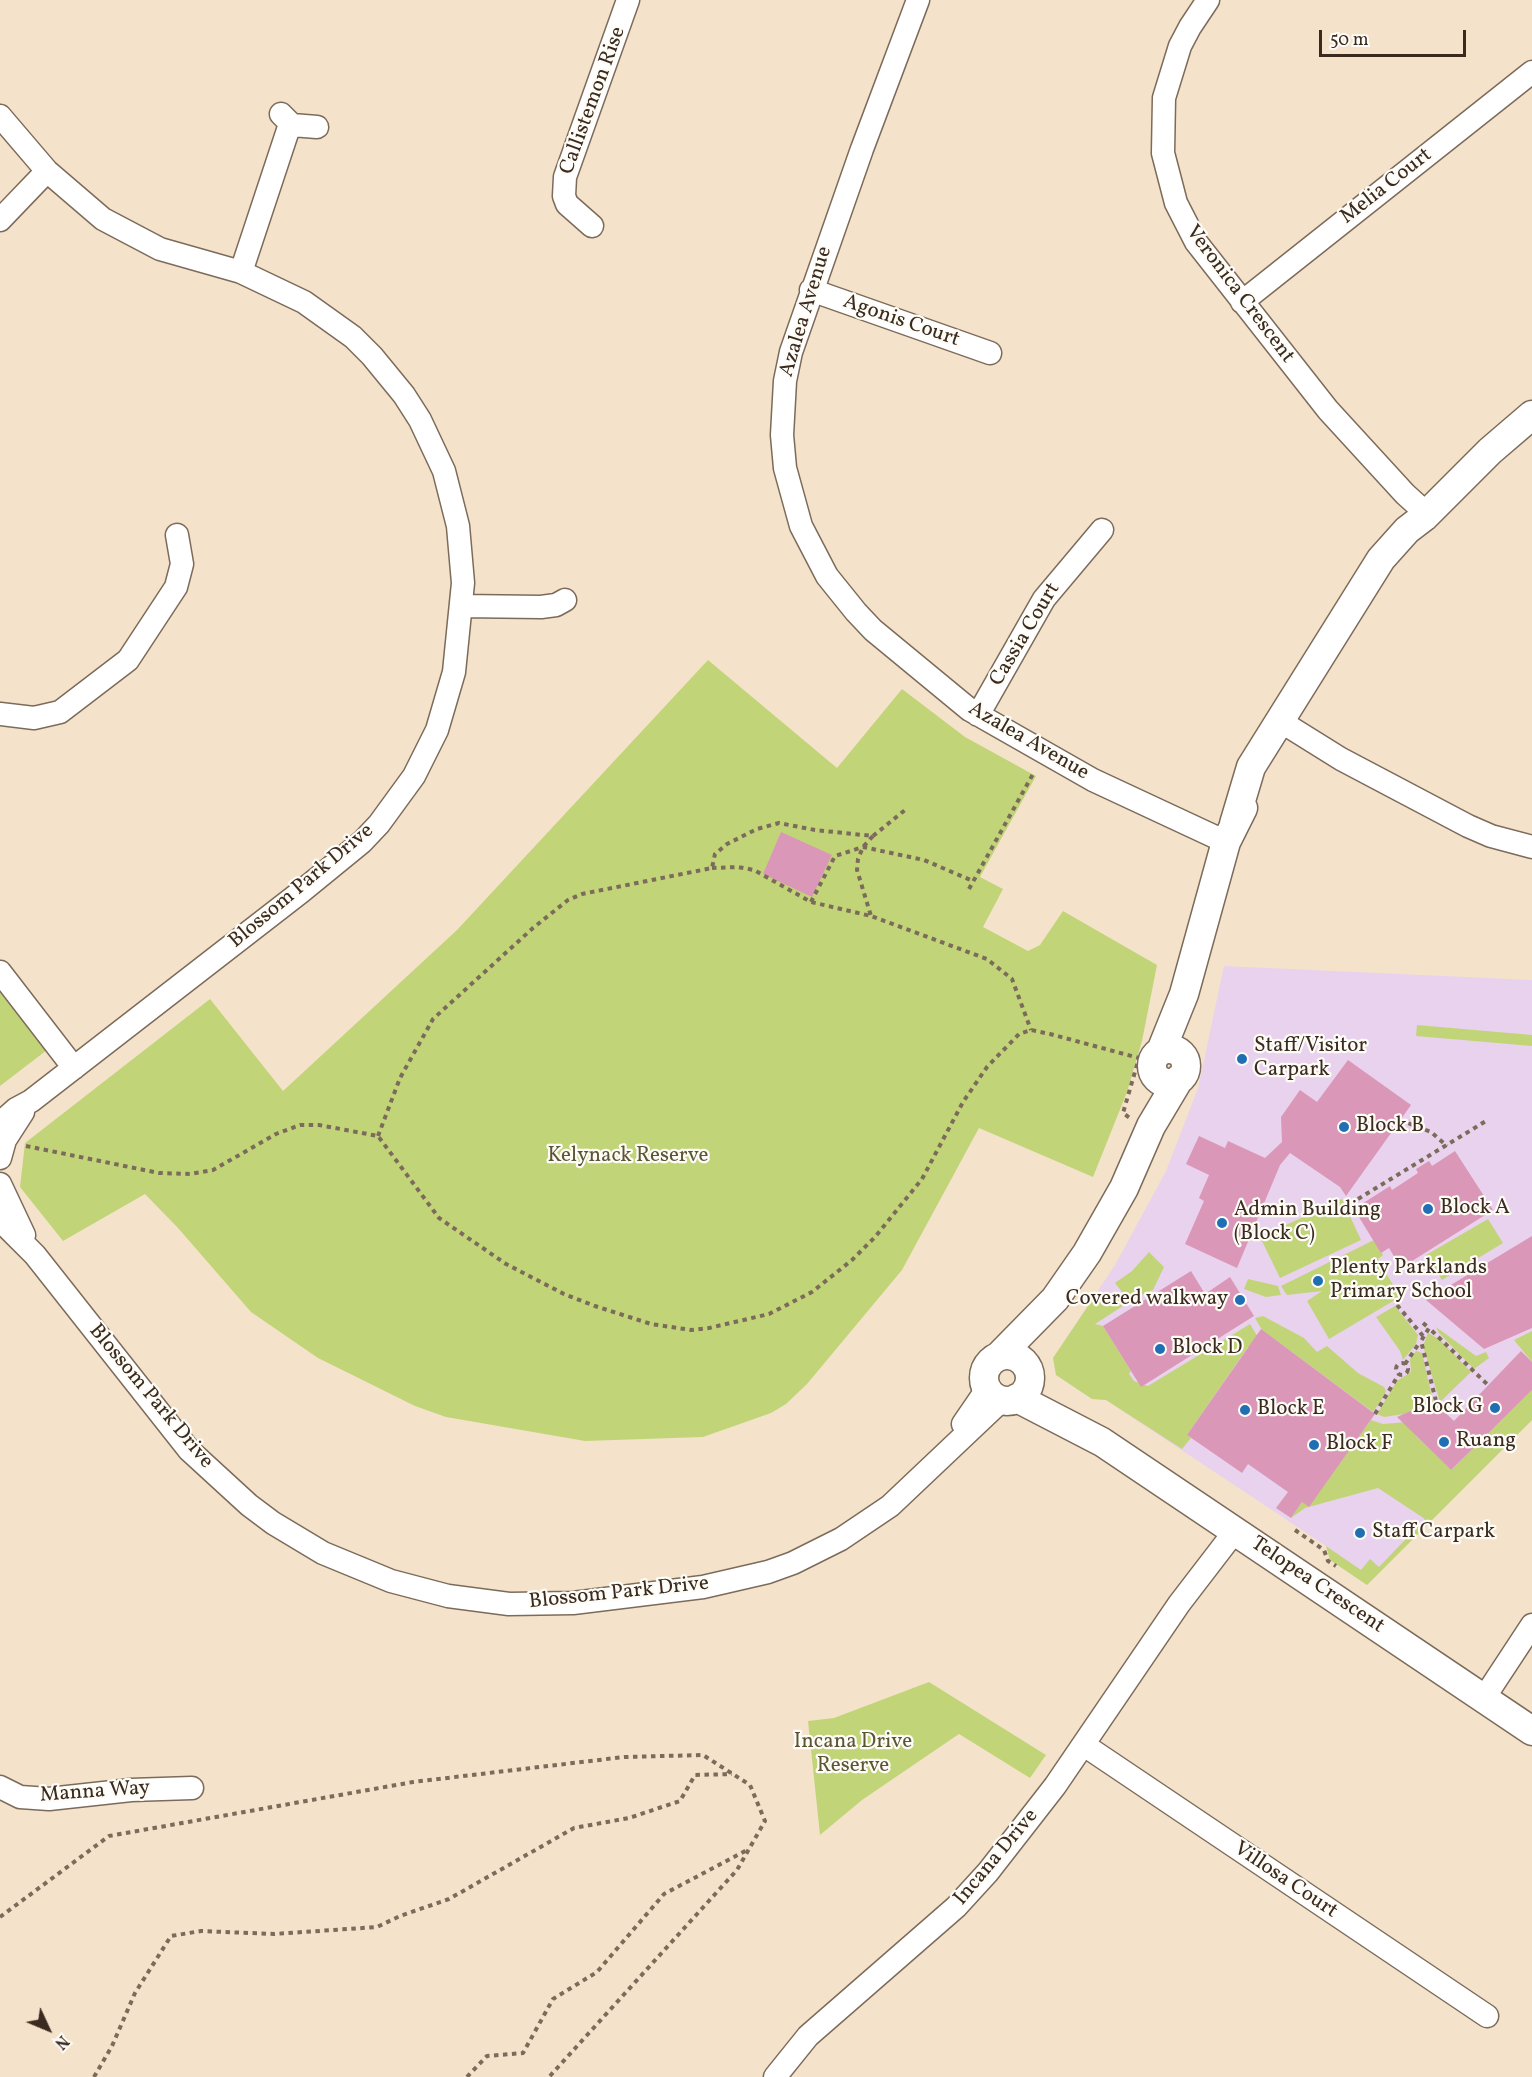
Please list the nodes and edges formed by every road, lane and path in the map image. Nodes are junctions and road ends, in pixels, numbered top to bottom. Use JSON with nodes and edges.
{"nodes":[{"id":1,"x":628,"y":0,"type":"edge"},
{"id":2,"x":918,"y":0,"type":"edge"},
{"id":3,"x":1208,"y":0,"type":"edge"},
{"id":4,"x":1532,"y":72,"type":"edge"},
{"id":5,"x":0,"y":116,"type":"edge"},
{"id":6,"x":0,"y":126,"type":"edge"},
{"id":7,"x":317,"y":127,"type":"dead end"},
{"id":8,"x":20,"y":142,"type":"junction"},
{"id":9,"x":47,"y":171,"type":"junction"},
{"id":10,"x":0,"y":220,"type":"edge"},
{"id":11,"x":592,"y":226,"type":"dead end"},
{"id":12,"x":241,"y":272,"type":"junction"},
{"id":13,"x":811,"y":290,"type":"junction"},
{"id":14,"x":1242,"y":302,"type":"junction"},
{"id":15,"x":990,"y":353,"type":"dead end"},
{"id":16,"x":1532,"y":415,"type":"edge"},
{"id":17,"x":1428,"y":512,"type":"junction"},
{"id":18,"x":1102,"y":530,"type":"dead end"},
{"id":19,"x":177,"y":535,"type":"dead end"},
{"id":20,"x":565,"y":600,"type":"dead end"},
{"id":21,"x":462,"y":606,"type":"junction"},
{"id":22,"x":0,"y":714,"type":"edge"},
{"id":23,"x":978,"y":715,"type":"junction"},
{"id":24,"x":1276,"y":729,"type":"junction"},
{"id":25,"x":1033,"y":774,"type":"dead end"},
{"id":26,"x":905,"y":810,"type":"dead end"},
{"id":27,"x":1230,"y":832,"type":"junction"},
{"id":28,"x":873,"y":836,"type":"junction"},
{"id":29,"x":1532,"y":847,"type":"edge"},
{"id":30,"x":863,"y":848,"type":"junction"},
{"id":31,"x":712,"y":868,"type":"junction"},
{"id":32,"x":972,"y":881,"type":"junction"},
{"id":33,"x":969,"y":889,"type":"dead end"},
{"id":34,"x":811,"y":902,"type":"junction"},
{"id":35,"x":871,"y":916,"type":"junction"},
{"id":36,"x":0,"y":972,"type":"edge"},
{"id":37,"x":1031,"y":1030,"type":"junction"},
{"id":38,"x":74,"y":1068,"type":"junction"},
{"id":39,"x":1400,"y":1120,"type":"dead end"},
{"id":40,"x":1486,"y":1121,"type":"dead end"},
{"id":41,"x":1142,"y":1123,"type":"junction"},
{"id":42,"x":378,"y":1136,"type":"junction"},
{"id":43,"x":2,"y":1140,"type":"edge"},
{"id":44,"x":1447,"y":1146,"type":"junction"},
{"id":45,"x":0,"y":1184,"type":"edge"},
{"id":46,"x":1358,"y":1199,"type":"dead end"},
{"id":47,"x":0,"y":1221,"type":"edge"},
{"id":48,"x":35,"y":1255,"type":"junction"},
{"id":49,"x":1054,"y":1299,"type":"junction"},
{"id":50,"x":1397,"y":1305,"type":"dead end"},
{"id":51,"x":1423,"y":1323,"type":"dead end"},
{"id":52,"x":1429,"y":1328,"type":"junction"},
{"id":53,"x":1423,"y":1336,"type":"junction"},
{"id":54,"x":1421,"y":1341,"type":"junction"},
{"id":55,"x":998,"y":1357,"type":"joint"},
{"id":56,"x":1405,"y":1364,"type":"junction"},
{"id":57,"x":1399,"y":1374,"type":"junction"},
{"id":58,"x":1488,"y":1385,"type":"dead end"},
{"id":59,"x":1012,"y":1386,"type":"junction"},
{"id":60,"x":1436,"y":1401,"type":"dead end"},
{"id":61,"x":1375,"y":1414,"type":"dead end"},
{"id":62,"x":1230,"y":1528,"type":"junction"},
{"id":63,"x":1295,"y":1530,"type":"dead end"},
{"id":64,"x":1336,"y":1566,"type":"dead end"},
{"id":65,"x":1532,"y":1625,"type":"edge"},
{"id":66,"x":1484,"y":1698,"type":"junction"},
{"id":67,"x":1532,"y":1731,"type":"edge"},
{"id":68,"x":1084,"y":1745,"type":"junction"},
{"id":69,"x":733,"y":1774,"type":"junction"},
{"id":70,"x":0,"y":1787,"type":"edge"},
{"id":71,"x":192,"y":1788,"type":"dead end"},
{"id":72,"x":749,"y":1848,"type":"junction"},
{"id":73,"x":0,"y":1917,"type":"edge"},
{"id":74,"x":1487,"y":2016,"type":"dead end"},
{"id":75,"x":94,"y":2077,"type":"edge"},
{"id":76,"x":467,"y":2077,"type":"edge"},
{"id":77,"x":549,"y":2077,"type":"edge"},
{"id":78,"x":775,"y":2077,"type":"edge"}],
"edges":[{"from":1,"to":11,"type":"street","name":"Callistemon Rise"},
{"from":2,"to":13,"type":"street","name":"Azalea Avenue"},
{"from":3,"to":14,"type":"street","name":"Veronica Crescent"},
{"from":4,"to":14,"type":"street","name":"Melia Court"},
{"from":5,"to":8,"type":"street","name":"Blossom Park Drive"},
{"from":6,"to":8,"type":"street","name":"Blossom Park Drive"},
{"from":7,"to":12,"type":"street"},
{"from":8,"to":9,"type":"street","name":"Blossom Park Drive"},
{"from":9,"to":10,"type":"street"},
{"from":9,"to":12,"type":"street","name":"Blossom Park Drive"},
{"from":12,"to":21,"type":"street","name":"Blossom Park Drive"},
{"from":13,"to":15,"type":"street","name":"Agonis Court"},
{"from":13,"to":23,"type":"street","name":"Azalea Avenue"},
{"from":14,"to":17,"type":"street","name":"Veronica Crescent"},
{"from":16,"to":17,"type":"street","name":"Blossom Park Drive"},
{"from":17,"to":24,"type":"street","name":"Blossom Park Drive"},
{"from":18,"to":23,"type":"street","name":"Cassia Court"},
{"from":19,"to":22,"type":"street"},
{"from":20,"to":21,"type":"street"},
{"from":21,"to":38,"type":"street","name":"Blossom Park Drive"},
{"from":23,"to":27,"type":"street","name":"Azalea Avenue"},
{"from":24,"to":27,"type":"street","name":"Blossom Park Drive"},
{"from":24,"to":29,"type":"street"},
{"from":25,"to":32,"type":"path"},
{"from":26,"to":28,"type":"path"},
{"from":27,"to":41,"type":"street","name":"Blossom Park Drive"},
{"from":28,"to":30,"type":"path"},
{"from":28,"to":31,"type":"path"},
{"from":30,"to":32,"type":"path"},
{"from":30,"to":34,"type":"path"},
{"from":30,"to":35,"type":"path"},
{"from":31,"to":34,"type":"path"},
{"from":31,"to":42,"type":"path"},
{"from":32,"to":33,"type":"path"},
{"from":34,"to":35,"type":"path"},
{"from":35,"to":37,"type":"path"},
{"from":36,"to":38,"type":"street"},
{"from":37,"to":41,"type":"path"},
{"from":37,"to":42,"type":"path"},
{"from":38,"to":43,"type":"street","name":"Blossom Park Drive"},
{"from":39,"to":44,"type":"path"},
{"from":40,"to":44,"type":"path"},
{"from":41,"to":49,"type":"street","name":"Blossom Park Drive"},
{"from":42,"to":43,"type":"path"},
{"from":44,"to":46,"type":"path"},
{"from":45,"to":48,"type":"street","name":"Blossom Park Drive"},
{"from":47,"to":48,"type":"street","name":"Blossom Park Drive"},
{"from":48,"to":59,"type":"street","name":"Blossom Park Drive"},
{"from":49,"to":55,"type":"street","name":"Blossom Park Drive"},
{"from":49,"to":59,"type":"street","name":"Blossom Park Drive"},
{"from":50,"to":53,"type":"path"},
{"from":51,"to":52,"type":"path"},
{"from":52,"to":53,"type":"path"},
{"from":52,"to":58,"type":"path"},
{"from":53,"to":54,"type":"path"},
{"from":54,"to":56,"type":"path"},
{"from":54,"to":60,"type":"path"},
{"from":55,"to":59,"type":"street","name":"Telopea Crescent"},
{"from":56,"to":57,"type":"path"},
{"from":56,"to":57,"type":"path"},
{"from":57,"to":61,"type":"path"},
{"from":59,"to":62,"type":"street","name":"Telopea Crescent"},
{"from":62,"to":66,"type":"street","name":"Telopea Crescent"},
{"from":62,"to":68,"type":"street","name":"Incana Drive"},
{"from":63,"to":64,"type":"path"},
{"from":65,"to":66,"type":"street"},
{"from":66,"to":67,"type":"street","name":"Telopea Crescent"},
{"from":68,"to":74,"type":"street","name":"Villosa Court"},
{"from":68,"to":78,"type":"street","name":"Incana Drive"},
{"from":69,"to":72,"type":"path"},
{"from":69,"to":73,"type":"path"},
{"from":69,"to":75,"type":"path"},
{"from":70,"to":71,"type":"street","name":"Manna Way"},
{"from":72,"to":76,"type":"path"},
{"from":72,"to":77,"type":"path"}]}
